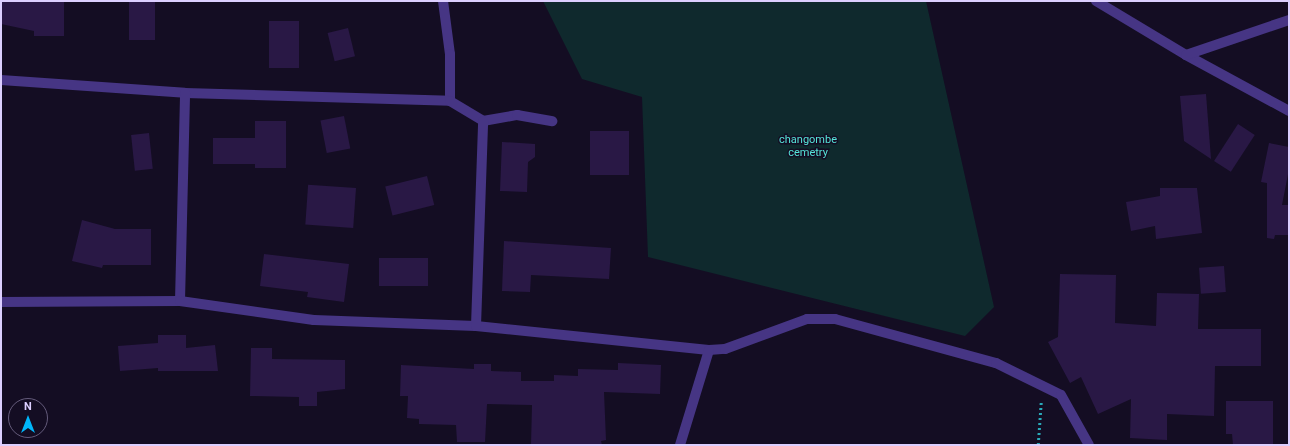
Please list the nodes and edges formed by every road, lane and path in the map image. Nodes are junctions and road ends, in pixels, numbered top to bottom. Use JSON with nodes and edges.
{"nodes":[{"id":1,"x":443,"y":1,"type":"edge"},
{"id":2,"x":1096,"y":1,"type":"edge"},
{"id":3,"x":1289,"y":20,"type":"edge"},
{"id":4,"x":1186,"y":55,"type":"junction"},
{"id":5,"x":1,"y":80,"type":"edge"},
{"id":6,"x":185,"y":93,"type":"junction"},
{"id":7,"x":450,"y":100,"type":"junction"},
{"id":8,"x":1289,"y":110,"type":"edge"},
{"id":9,"x":483,"y":121,"type":"junction"},
{"id":10,"x":552,"y":121,"type":"dead end"},
{"id":11,"x":180,"y":301,"type":"junction"},
{"id":12,"x":1,"y":302,"type":"edge"},
{"id":13,"x":476,"y":326,"type":"junction"},
{"id":14,"x":709,"y":350,"type":"junction"},
{"id":15,"x":1042,"y":385,"type":"junction"},
{"id":16,"x":680,"y":445,"type":"edge"},
{"id":17,"x":1038,"y":445,"type":"edge"},
{"id":18,"x":1089,"y":445,"type":"edge"}],
"edges":[{"from":1,"to":7,"type":"street"},
{"from":2,"to":4,"type":"street"},
{"from":3,"to":4,"type":"street"},
{"from":4,"to":8,"type":"street"},
{"from":5,"to":6,"type":"street"},
{"from":6,"to":7,"type":"street"},
{"from":6,"to":11,"type":"street"},
{"from":7,"to":9,"type":"street"},
{"from":9,"to":10,"type":"street"},
{"from":9,"to":13,"type":"street"},
{"from":11,"to":12,"type":"street"},
{"from":11,"to":13,"type":"street"},
{"from":13,"to":14,"type":"street"},
{"from":14,"to":15,"type":"street"},
{"from":14,"to":16,"type":"street"},
{"from":15,"to":17,"type":"path"},
{"from":15,"to":18,"type":"street"}]}
